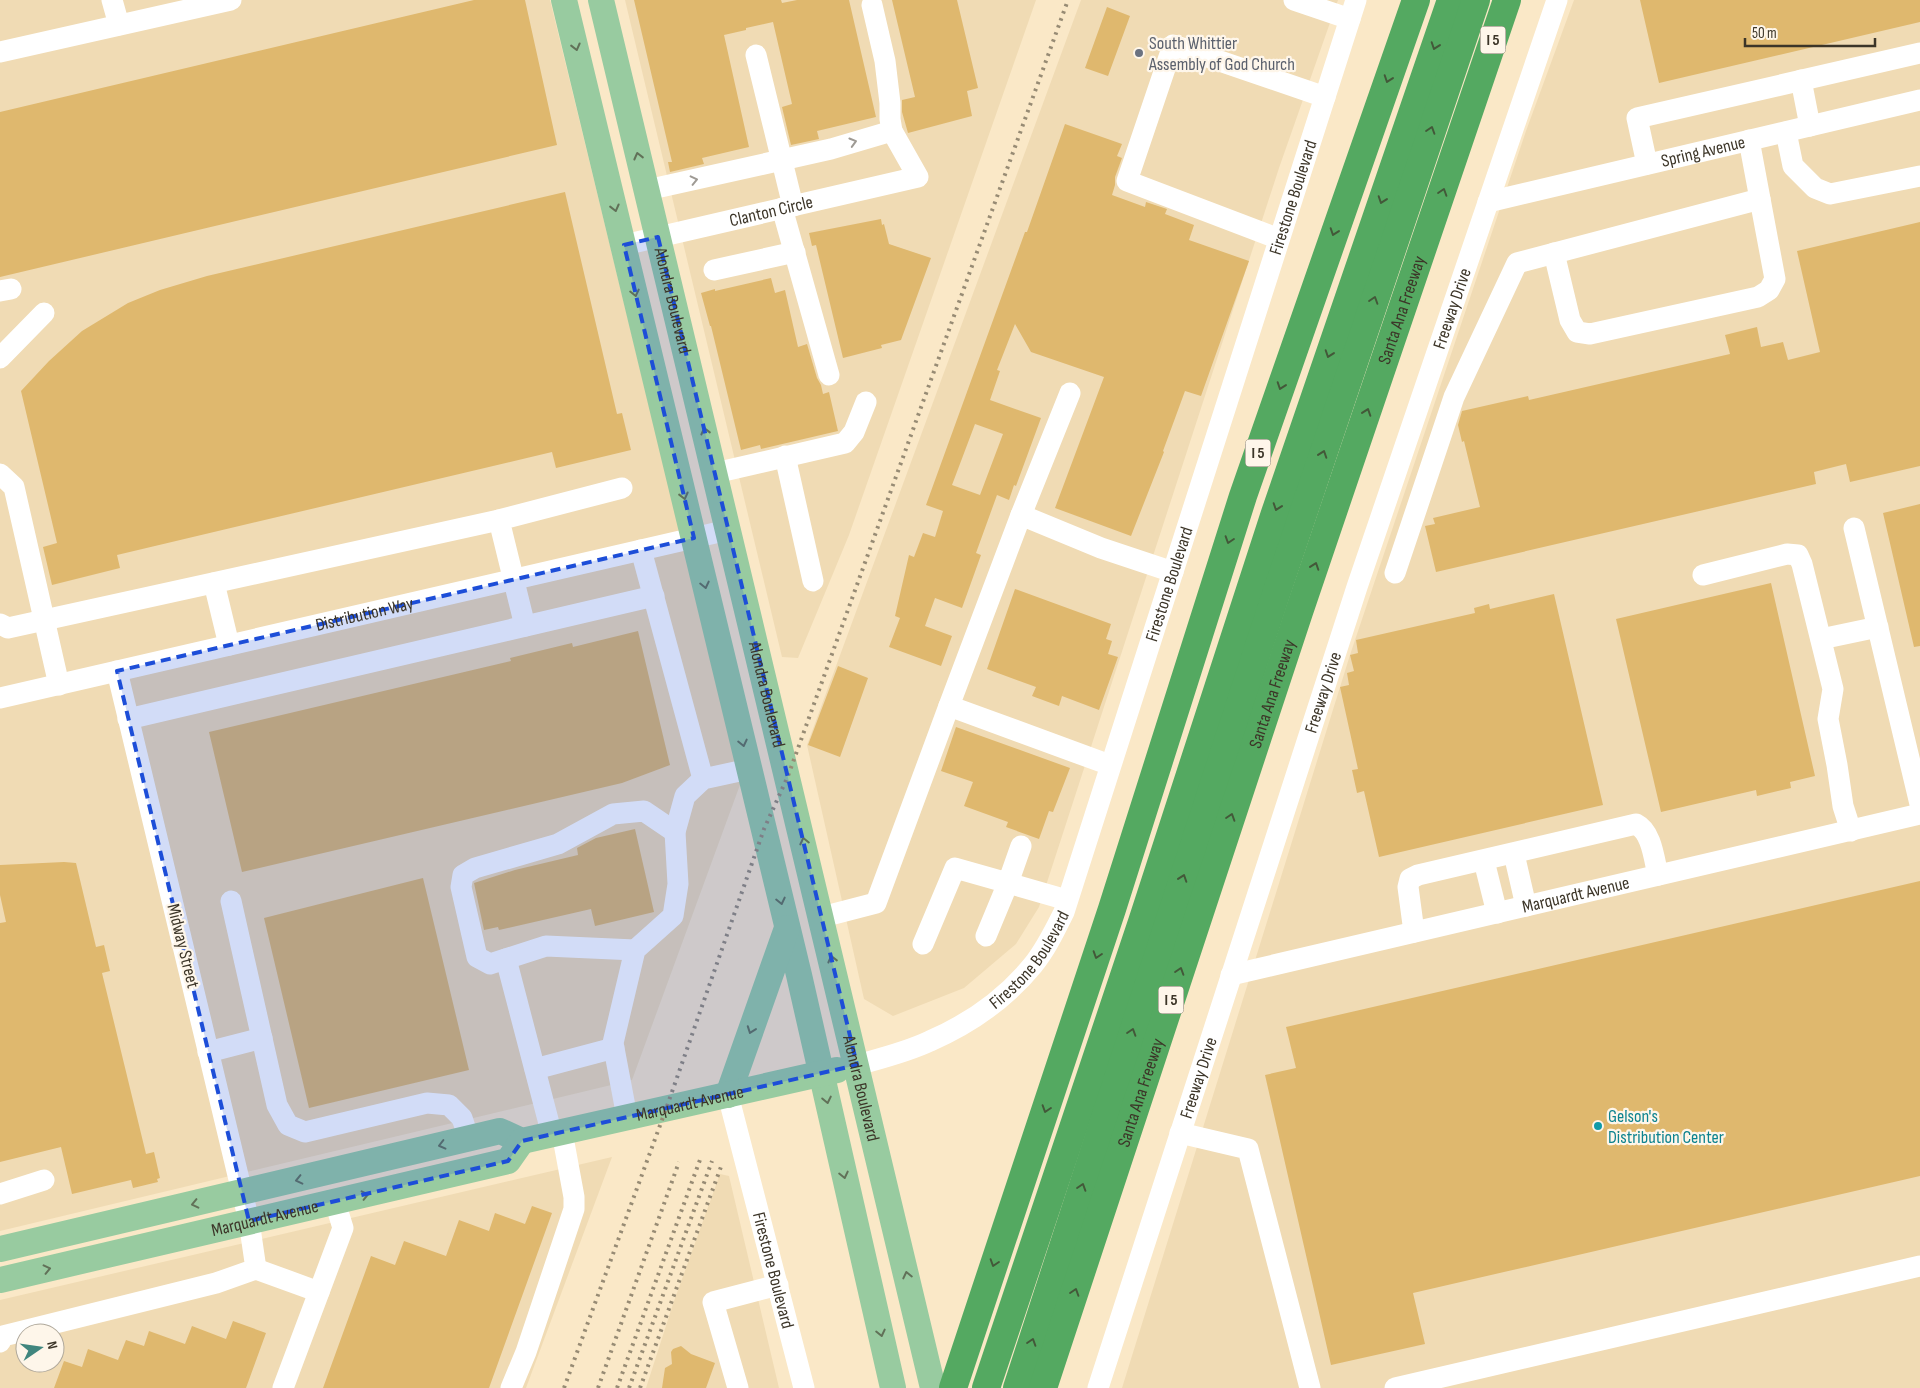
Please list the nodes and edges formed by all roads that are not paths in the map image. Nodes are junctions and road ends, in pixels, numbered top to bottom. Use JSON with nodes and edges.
{"nodes":[{"id":1,"x":112,"y":0,"type":"edge"},
{"id":2,"x":231,"y":0,"type":"edge"},
{"id":3,"x":564,"y":0,"type":"edge"},
{"id":4,"x":601,"y":0,"type":"edge"},
{"id":5,"x":1294,"y":0,"type":"edge"},
{"id":6,"x":1416,"y":0,"type":"edge"},
{"id":7,"x":1451,"y":0,"type":"edge"},
{"id":8,"x":1476,"y":0,"type":"edge"},
{"id":9,"x":1507,"y":0,"type":"edge"},
{"id":10,"x":1513,"y":0,"type":"edge"},
{"id":11,"x":1557,"y":0,"type":"edge"},
{"id":12,"x":872,"y":5,"type":"dead end"},
{"id":13,"x":1353,"y":10,"type":"edge"},
{"id":14,"x":119,"y":25,"type":"junction"},
{"id":15,"x":0,"y":52,"type":"edge"},
{"id":16,"x":1920,"y":53,"type":"edge"},
{"id":17,"x":756,"y":55,"type":"dead end"},
{"id":18,"x":1480,"y":80,"type":"junction"},
{"id":19,"x":1800,"y":80,"type":"junction"},
{"id":20,"x":1325,"y":97,"type":"junction"},
{"id":21,"x":1920,"y":100,"type":"edge"},
{"id":22,"x":1810,"y":126,"type":"junction"},
{"id":23,"x":892,"y":131,"type":"junction"},
{"id":24,"x":1786,"y":132,"type":"junction"},
{"id":25,"x":1749,"y":140,"type":"junction"},
{"id":26,"x":782,"y":160,"type":"junction"},
{"id":27,"x":1647,"y":164,"type":"junction"},
{"id":28,"x":1920,"y":176,"type":"edge"},
{"id":29,"x":647,"y":190,"type":"junction"},
{"id":30,"x":1760,"y":199,"type":"junction"},
{"id":31,"x":1488,"y":202,"type":"junction"},
{"id":32,"x":788,"y":207,"type":"junction"},
{"id":33,"x":658,"y":237,"type":"junction"},
{"id":34,"x":1279,"y":239,"type":"junction"},
{"id":35,"x":624,"y":245,"type":"junction"},
{"id":36,"x":795,"y":252,"type":"junction"},
{"id":37,"x":1554,"y":253,"type":"junction"},
{"id":38,"x":714,"y":270,"type":"dead end"},
{"id":39,"x":44,"y":313,"type":"dead end"},
{"id":40,"x":0,"y":358,"type":"edge"},
{"id":41,"x":829,"y":375,"type":"dead end"},
{"id":42,"x":1070,"y":393,"type":"dead end"},
{"id":43,"x":866,"y":402,"type":"dead end"},
{"id":44,"x":785,"y":456,"type":"junction"},
{"id":45,"x":715,"y":473,"type":"junction"},
{"id":46,"x":0,"y":474,"type":"edge"},
{"id":47,"x":622,"y":488,"type":"dead end"},
{"id":48,"x":1021,"y":515,"type":"junction"},
{"id":49,"x":499,"y":520,"type":"junction"},
{"id":50,"x":1854,"y":528,"type":"dead end"},
{"id":51,"x":728,"y":530,"type":"junction"},
{"id":52,"x":694,"y":538,"type":"junction"},
{"id":53,"x":641,"y":550,"type":"junction"},
{"id":54,"x":1173,"y":572,"type":"junction"},
{"id":55,"x":1395,"y":573,"type":"dead end"},
{"id":56,"x":1703,"y":575,"type":"dead end"},
{"id":57,"x":513,"y":579,"type":"junction"},
{"id":58,"x":813,"y":581,"type":"dead end"},
{"id":59,"x":214,"y":583,"type":"junction"},
{"id":60,"x":654,"y":596,"type":"junction"},
{"id":61,"x":45,"y":620,"type":"junction"},
{"id":62,"x":0,"y":624,"type":"edge"},
{"id":63,"x":525,"y":626,"type":"junction"},
{"id":64,"x":1878,"y":627,"type":"junction"},
{"id":65,"x":1821,"y":640,"type":"junction"},
{"id":66,"x":229,"y":645,"type":"junction"},
{"id":67,"x":117,"y":671,"type":"junction"},
{"id":68,"x":59,"y":685,"type":"junction"},
{"id":69,"x":0,"y":698,"type":"edge"},
{"id":70,"x":949,"y":706,"type":"junction"},
{"id":71,"x":128,"y":719,"type":"junction"},
{"id":72,"x":1913,"y":743,"type":"edge"},
{"id":73,"x":1110,"y":765,"type":"junction"},
{"id":74,"x":749,"y":768,"type":"junction"},
{"id":75,"x":703,"y":779,"type":"junction"},
{"id":76,"x":1920,"y":804,"type":"edge"},
{"id":77,"x":1920,"y":814,"type":"edge"},
{"id":78,"x":1851,"y":830,"type":"junction"},
{"id":79,"x":675,"y":832,"type":"junction"},
{"id":80,"x":1021,"y":846,"type":"dead end"},
{"id":81,"x":1514,"y":854,"type":"junction"},
{"id":82,"x":1484,"y":861,"type":"junction"},
{"id":83,"x":1658,"y":875,"type":"junction"},
{"id":84,"x":1008,"y":883,"type":"junction"},
{"id":85,"x":1068,"y":900,"type":"junction"},
{"id":86,"x":231,"y":901,"type":"dead end"},
{"id":87,"x":1526,"y":906,"type":"junction"},
{"id":88,"x":1497,"y":913,"type":"junction"},
{"id":89,"x":822,"y":917,"type":"junction"},
{"id":90,"x":787,"y":928,"type":"junction"},
{"id":91,"x":1414,"y":932,"type":"junction"},
{"id":92,"x":986,"y":936,"type":"dead end"},
{"id":93,"x":923,"y":944,"type":"dead end"},
{"id":94,"x":635,"y":950,"type":"junction"},
{"id":95,"x":506,"y":959,"type":"junction"},
{"id":96,"x":1231,"y":975,"type":"junction"},
{"id":97,"x":262,"y":1038,"type":"junction"},
{"id":98,"x":614,"y":1048,"type":"junction"},
{"id":99,"x":208,"y":1052,"type":"junction"},
{"id":100,"x":857,"y":1065,"type":"junction"},
{"id":101,"x":535,"y":1069,"type":"junction"},
{"id":102,"x":821,"y":1073,"type":"junction"},
{"id":103,"x":728,"y":1095,"type":"junction"},
{"id":104,"x":627,"y":1117,"type":"junction"},
{"id":105,"x":557,"y":1133,"type":"junction"},
{"id":106,"x":1180,"y":1133,"type":"junction"},
{"id":107,"x":469,"y":1139,"type":"junction"},
{"id":108,"x":522,"y":1141,"type":"junction"},
{"id":109,"x":44,"y":1180,"type":"dead end"},
{"id":110,"x":242,"y":1193,"type":"junction"},
{"id":111,"x":0,"y":1194,"type":"edge"},
{"id":112,"x":336,"y":1202,"type":"junction"},
{"id":113,"x":249,"y":1222,"type":"junction"},
{"id":114,"x":0,"y":1249,"type":"edge"},
{"id":115,"x":1920,"y":1266,"type":"edge"},
{"id":116,"x":256,"y":1269,"type":"junction"},
{"id":117,"x":0,"y":1280,"type":"edge"},
{"id":118,"x":778,"y":1285,"type":"junction"},
{"id":119,"x":319,"y":1292,"type":"junction"},
{"id":120,"x":0,"y":1342,"type":"edge"},
{"id":121,"x":284,"y":1388,"type":"edge"},
{"id":122,"x":511,"y":1388,"type":"edge"},
{"id":123,"x":738,"y":1388,"type":"edge"},
{"id":124,"x":804,"y":1388,"type":"edge"},
{"id":125,"x":893,"y":1388,"type":"edge"},
{"id":126,"x":933,"y":1388,"type":"edge"},
{"id":127,"x":953,"y":1388,"type":"edge"},
{"id":128,"x":986,"y":1388,"type":"edge"},
{"id":129,"x":1017,"y":1388,"type":"edge"},
{"id":130,"x":1043,"y":1388,"type":"edge"},
{"id":131,"x":1098,"y":1388,"type":"edge"},
{"id":132,"x":1310,"y":1388,"type":"edge"},
{"id":133,"x":1395,"y":1388,"type":"edge"}],
"edges":[{"from":1,"to":14,"type":"street"},
{"from":2,"to":14,"type":"street"},
{"from":3,"to":35,"type":"main road","name":"Alondra Boulevard","one_way":true},
{"from":29,"to":4,"type":"main road","name":"Alondra Boulevard","one_way":true},
{"from":5,"to":13,"type":"street"},
{"from":6,"to":127,"type":"highway","number":"I 5","one_way":true},
{"from":7,"to":128,"type":"highway","one_way":true},
{"from":129,"to":8,"type":"highway","one_way":true},
{"from":9,"to":18,"type":"highway","name":"Santa Ana Freeway","number":"I 5"},
{"from":10,"to":18,"type":"highway"},
{"from":11,"to":31,"type":"street","name":"Freeway Drive"},
{"from":12,"to":23,"type":"street"},
{"from":13,"to":20,"type":"street","name":"Firestone Boulevard"},
{"from":14,"to":15,"type":"street"},
{"from":16,"to":19,"type":"street"},
{"from":17,"to":26,"type":"street"},
{"from":130,"to":18,"type":"highway","name":"Santa Ana Freeway","number":"I 5","one_way":true},
{"from":19,"to":22,"type":"street"},
{"from":19,"to":27,"type":"street"},
{"from":20,"to":34,"type":"street","name":"Firestone Boulevard"},
{"from":20,"to":34,"type":"street"},
{"from":21,"to":22,"type":"street","name":"Spring Avenue"},
{"from":22,"to":24,"type":"street","name":"Spring Avenue"},
{"from":26,"to":23,"type":"street","one_way":true},
{"from":23,"to":32,"type":"street","name":"Clanton Circle"},
{"from":24,"to":25,"type":"street","name":"Spring Avenue"},
{"from":24,"to":28,"type":"street"},
{"from":25,"to":27,"type":"street","name":"Spring Avenue"},
{"from":25,"to":30,"type":"street"},
{"from":29,"to":26,"type":"street","one_way":true},
{"from":26,"to":32,"type":"street"},
{"from":27,"to":31,"type":"street","name":"Spring Avenue"},
{"from":29,"to":33,"type":"main road","name":"Alondra Boulevard"},
{"from":30,"to":37,"type":"street"},
{"from":30,"to":37,"type":"street"},
{"from":31,"to":96,"type":"street","name":"Freeway Drive"},
{"from":32,"to":33,"type":"street","name":"Clanton Circle"},
{"from":32,"to":36,"type":"street"},
{"from":33,"to":35,"type":"street","name":"Clanton Circle"},
{"from":45,"to":33,"type":"main road","name":"Alondra Boulevard","one_way":true},
{"from":34,"to":54,"type":"street","name":"Firestone Boulevard"},
{"from":35,"to":52,"type":"main road","name":"Alondra Boulevard","one_way":true},
{"from":36,"to":38,"type":"street"},
{"from":36,"to":41,"type":"street"},
{"from":37,"to":55,"type":"street"},
{"from":39,"to":40,"type":"street"},
{"from":42,"to":48,"type":"street"},
{"from":43,"to":44,"type":"street"},
{"from":44,"to":45,"type":"street"},
{"from":44,"to":58,"type":"street"},
{"from":45,"to":51,"type":"main road","name":"Alondra Boulevard"},
{"from":46,"to":61,"type":"street"},
{"from":47,"to":49,"type":"street"},
{"from":48,"to":54,"type":"street"},
{"from":48,"to":70,"type":"street"},
{"from":49,"to":57,"type":"street"},
{"from":49,"to":59,"type":"street"},
{"from":50,"to":64,"type":"street"},
{"from":51,"to":52,"type":"street","name":"Distribution Way"},
{"from":89,"to":51,"type":"main road","name":"Alondra Boulevard","one_way":true},
{"from":52,"to":53,"type":"street","name":"Distribution Way"},
{"from":52,"to":74,"type":"main road","name":"Alondra Boulevard","one_way":true},
{"from":53,"to":57,"type":"street","name":"Distribution Way"},
{"from":53,"to":60,"type":"street"},
{"from":54,"to":73,"type":"street","name":"Firestone Boulevard"},
{"from":56,"to":65,"type":"street"},
{"from":57,"to":63,"type":"street"},
{"from":57,"to":66,"type":"street","name":"Distribution Way"},
{"from":59,"to":61,"type":"street"},
{"from":59,"to":66,"type":"street"},
{"from":60,"to":63,"type":"street"},
{"from":60,"to":75,"type":"street"},
{"from":61,"to":62,"type":"street"},
{"from":61,"to":68,"type":"street"},
{"from":63,"to":71,"type":"street"},
{"from":64,"to":65,"type":"street"},
{"from":64,"to":72,"type":"street"},
{"from":65,"to":78,"type":"street"},
{"from":66,"to":67,"type":"street","name":"Distribution Way"},
{"from":67,"to":68,"type":"street","name":"Distribution Way"},
{"from":67,"to":71,"type":"street","name":"Midway Street"},
{"from":68,"to":69,"type":"street","name":"Distribution Way"},
{"from":70,"to":73,"type":"street"},
{"from":70,"to":89,"type":"street"},
{"from":71,"to":99,"type":"street","name":"Midway Street"},
{"from":72,"to":76,"type":"street"},
{"from":73,"to":85,"type":"street","name":"Firestone Boulevard"},
{"from":74,"to":75,"type":"street"},
{"from":74,"to":90,"type":"main road","name":"Alondra Boulevard","one_way":true},
{"from":75,"to":79,"type":"street"},
{"from":77,"to":78,"type":"street","name":"Marquardt Avenue"},
{"from":78,"to":83,"type":"street","name":"Marquardt Avenue"},
{"from":79,"to":94,"type":"street"},
{"from":79,"to":95,"type":"street"},
{"from":80,"to":84,"type":"street"},
{"from":81,"to":82,"type":"street"},
{"from":81,"to":83,"type":"street"},
{"from":81,"to":87,"type":"street"},
{"from":82,"to":88,"type":"street"},
{"from":82,"to":91,"type":"street"},
{"from":83,"to":87,"type":"street","name":"Marquardt Avenue"},
{"from":84,"to":85,"type":"street"},
{"from":84,"to":92,"type":"street"},
{"from":84,"to":93,"type":"street"},
{"from":85,"to":100,"type":"street","name":"Firestone Boulevard"},
{"from":86,"to":97,"type":"street"},
{"from":87,"to":88,"type":"street","name":"Marquardt Avenue"},
{"from":88,"to":91,"type":"street","name":"Marquardt Avenue"},
{"from":100,"to":89,"type":"main road","name":"Alondra Boulevard","one_way":true},
{"from":90,"to":102,"type":"main road","name":"Alondra Boulevard"},
{"from":90,"to":103,"type":"main road","one_way":true},
{"from":91,"to":96,"type":"street","name":"Marquardt Avenue"},
{"from":94,"to":95,"type":"street"},
{"from":94,"to":98,"type":"street"},
{"from":95,"to":101,"type":"street"},
{"from":96,"to":106,"type":"street","name":"Freeway Drive"},
{"from":97,"to":99,"type":"street"},
{"from":97,"to":107,"type":"street"},
{"from":98,"to":101,"type":"street"},
{"from":98,"to":104,"type":"street"},
{"from":99,"to":110,"type":"street","name":"Midway Street"},
{"from":100,"to":102,"type":"main road","name":"Marquardt Avenue"},
{"from":126,"to":100,"type":"main road","name":"Alondra Boulevard","one_way":true},
{"from":101,"to":105,"type":"street"},
{"from":102,"to":103,"type":"main road","name":"Marquardt Avenue"},
{"from":102,"to":125,"type":"main road","name":"Alondra Boulevard","one_way":true},
{"from":103,"to":104,"type":"main road","name":"Marquardt Avenue"},
{"from":103,"to":118,"type":"street","name":"Firestone Boulevard"},
{"from":104,"to":105,"type":"main road","name":"Marquardt Avenue"},
{"from":105,"to":108,"type":"main road","name":"Marquardt Avenue"},
{"from":105,"to":122,"type":"street"},
{"from":106,"to":131,"type":"street","name":"Freeway Drive"},
{"from":106,"to":132,"type":"street"},
{"from":107,"to":108,"type":"main road","name":"Marquardt Avenue"},
{"from":107,"to":110,"type":"main road","name":"Marquardt Avenue","one_way":true},
{"from":112,"to":108,"type":"main road","name":"Marquardt Avenue","one_way":true},
{"from":109,"to":111,"type":"street"},
{"from":110,"to":113,"type":"street","name":"Midway Street"},
{"from":110,"to":114,"type":"main road","name":"Marquardt Avenue","one_way":true},
{"from":112,"to":113,"type":"main road","name":"Marquardt Avenue"},
{"from":112,"to":119,"type":"street"},
{"from":113,"to":116,"type":"street","name":"Midway Street"},
{"from":117,"to":113,"type":"main road","name":"Marquardt Avenue","one_way":true},
{"from":115,"to":133,"type":"street"},
{"from":116,"to":119,"type":"street"},
{"from":116,"to":120,"type":"street"},
{"from":118,"to":123,"type":"street"},
{"from":118,"to":124,"type":"street","name":"Firestone Boulevard"},
{"from":119,"to":121,"type":"street"}]}
